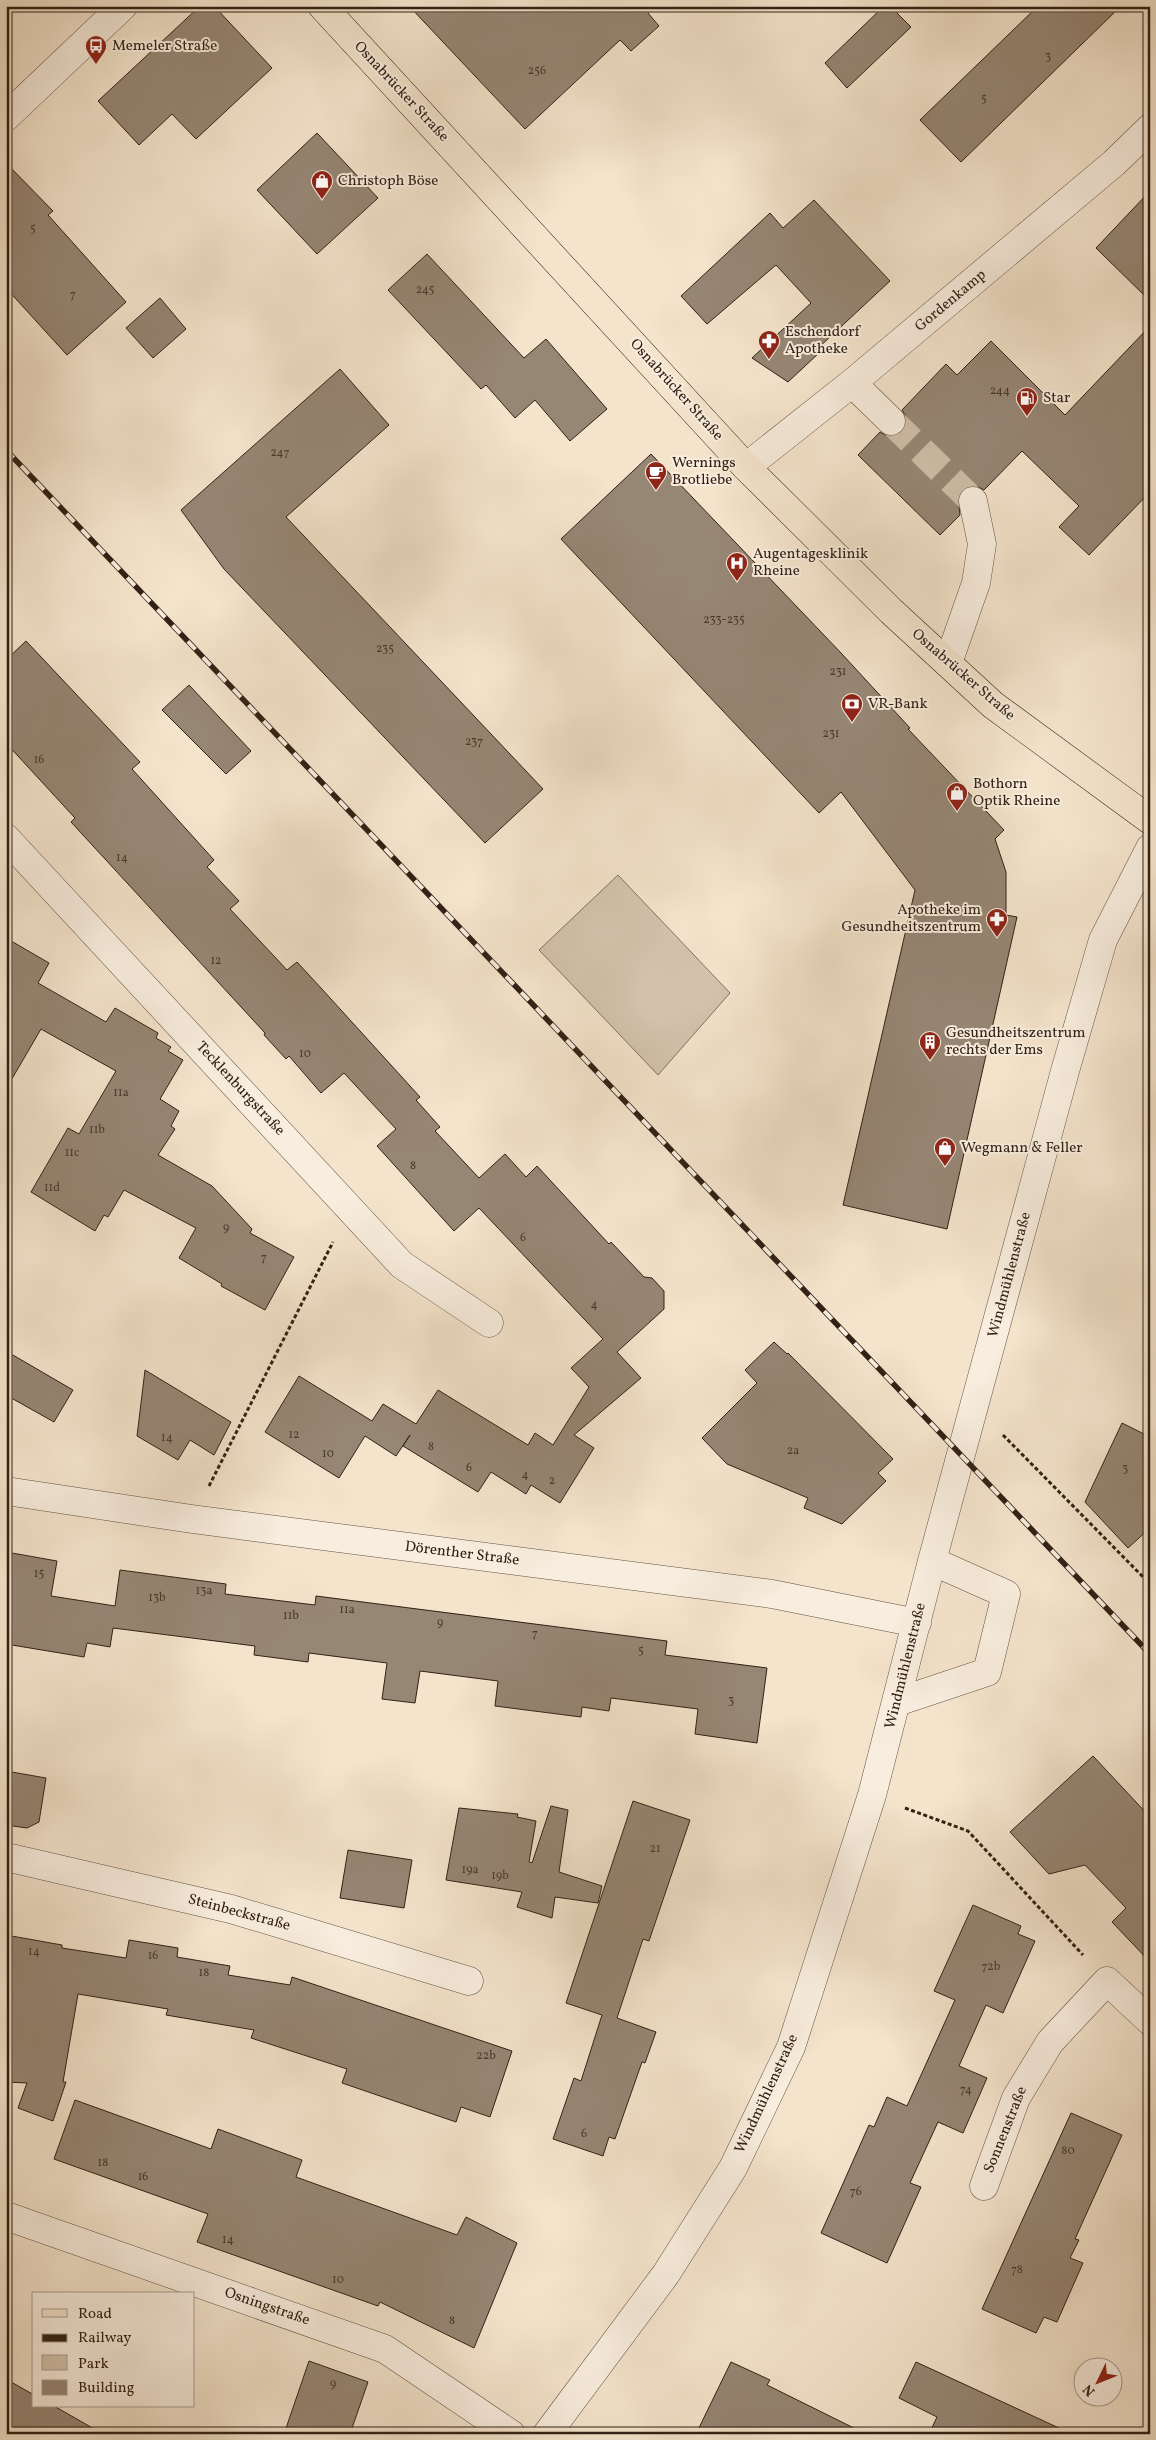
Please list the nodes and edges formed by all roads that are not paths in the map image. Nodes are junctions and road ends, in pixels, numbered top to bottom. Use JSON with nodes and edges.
{"nodes":[{"id":1,"x":123,"y":6,"type":"edge"},
{"id":2,"x":322,"y":6,"type":"edge"},
{"id":3,"x":6,"y":116,"type":"edge"},
{"id":4,"x":1150,"y":128,"type":"edge"},
{"id":5,"x":852,"y":383,"type":"junction"},
{"id":6,"x":891,"y":421,"type":"tunnel mouth"},
{"id":7,"x":746,"y":467,"type":"junction"},
{"id":8,"x":973,"y":501,"type":"tunnel mouth"},
{"id":9,"x":948,"y":664,"type":"junction"},
{"id":10,"x":1150,"y":820,"type":"edge"},
{"id":11,"x":6,"y":838,"type":"edge"},
{"id":12,"x":1150,"y":848,"type":"edge"},
{"id":13,"x":488,"y":1322,"type":"dead end"},
{"id":14,"x":6,"y":1491,"type":"edge"},
{"id":15,"x":932,"y":1561,"type":"junction"},
{"id":16,"x":917,"y":1623,"type":"junction"},
{"id":17,"x":897,"y":1702,"type":"junction"},
{"id":18,"x":6,"y":1857,"type":"edge"},
{"id":19,"x":469,"y":1981,"type":"dead end"},
{"id":20,"x":1150,"y":2021,"type":"edge"},
{"id":21,"x":984,"y":2186,"type":"dead end"},
{"id":22,"x":6,"y":2216,"type":"edge"},
{"id":23,"x":511,"y":2434,"type":"edge"},
{"id":24,"x":547,"y":2434,"type":"edge"}],
"edges":[{"from":1,"to":3,"type":"street"},
{"from":2,"to":7,"type":"main road","name":"Osnabrücker Straße"},
{"from":4,"to":5,"type":"street","name":"Gordenkamp"},
{"from":5,"to":6,"type":"street"},
{"from":5,"to":7,"type":"street","name":"Gordenkamp"},
{"from":7,"to":9,"type":"main road","name":"Osnabrücker Straße"},
{"from":8,"to":9,"type":"street"},
{"from":9,"to":10,"type":"main road","name":"Osnabrücker Straße"},
{"from":11,"to":13,"type":"street","name":"Tecklenburgstraße"},
{"from":12,"to":15,"type":"street","name":"Windmühlenstraße"},
{"from":14,"to":16,"type":"street","name":"Dörenther Straße"},
{"from":15,"to":16,"type":"street","name":"Windmühlenstraße"},
{"from":15,"to":17,"type":"street"},
{"from":16,"to":17,"type":"street","name":"Windmühlenstraße"},
{"from":17,"to":24,"type":"street","name":"Windmühlenstraße"},
{"from":18,"to":19,"type":"street","name":"Steinbeckstraße"},
{"from":20,"to":21,"type":"street","name":"Sonnenstraße"},
{"from":22,"to":23,"type":"street","name":"Osningstraße"}]}
